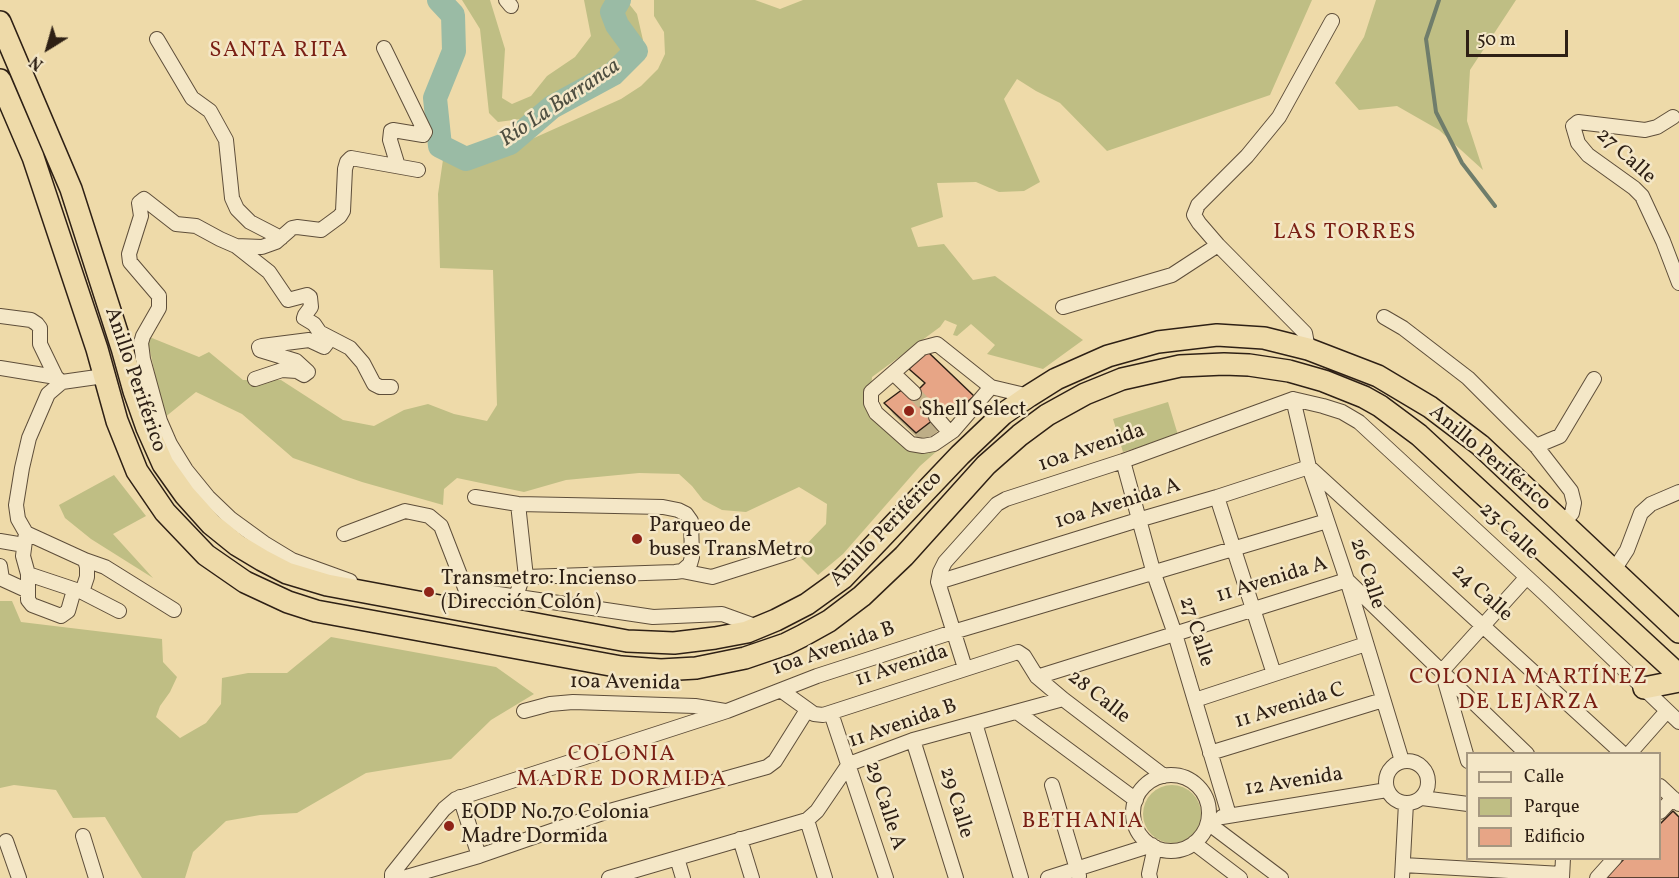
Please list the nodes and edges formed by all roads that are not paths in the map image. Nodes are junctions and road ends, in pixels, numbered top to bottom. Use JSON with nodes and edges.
{"nodes":[{"id":1,"x":1332,"y":21,"type":"dead end"},
{"id":2,"x":0,"y":22,"type":"edge"},
{"id":3,"x":157,"y":39,"type":"dead end"},
{"id":4,"x":384,"y":48,"type":"dead end"},
{"id":5,"x":0,"y":80,"type":"edge"},
{"id":6,"x":1673,"y":117,"type":"dead end"},
{"id":7,"x":398,"y":166,"type":"junction"},
{"id":8,"x":418,"y":170,"type":"dead end"},
{"id":9,"x":281,"y":238,"type":"junction"},
{"id":10,"x":1218,"y":245,"type":"junction"},
{"id":11,"x":236,"y":246,"type":"junction"},
{"id":12,"x":1679,"y":283,"type":"edge"},
{"id":13,"x":1063,"y":307,"type":"dead end"},
{"id":14,"x":0,"y":316,"type":"edge"},
{"id":15,"x":1384,"y":317,"type":"dead end"},
{"id":16,"x":321,"y":333,"type":"junction"},
{"id":17,"x":1308,"y":350,"type":"junction"},
{"id":18,"x":0,"y":368,"type":"edge"},
{"id":19,"x":893,"y":373,"type":"junction"},
{"id":20,"x":105,"y":376,"type":"junction"},
{"id":21,"x":255,"y":379,"type":"dead end"},
{"id":22,"x":59,"y":380,"type":"junction"},
{"id":23,"x":1594,"y":380,"type":"dead end"},
{"id":24,"x":391,"y":387,"type":"dead end"},
{"id":25,"x":991,"y":387,"type":"junction"},
{"id":26,"x":914,"y":393,"type":"tunnel mouth"},
{"id":27,"x":1029,"y":396,"type":"junction"},
{"id":28,"x":1293,"y":399,"type":"junction"},
{"id":29,"x":936,"y":417,"type":"tunnel mouth"},
{"id":30,"x":951,"y":432,"type":"junction"},
{"id":31,"x":1536,"y":447,"type":"junction"},
{"id":32,"x":960,"y":455,"type":"junction"},
{"id":33,"x":1123,"y":461,"type":"junction"},
{"id":34,"x":1310,"y":467,"type":"junction"},
{"id":35,"x":1679,"y":492,"type":"edge"},
{"id":36,"x":475,"y":497,"type":"dead end"},
{"id":37,"x":1218,"y":497,"type":"junction"},
{"id":38,"x":518,"y":504,"type":"junction"},
{"id":39,"x":1138,"y":520,"type":"junction"},
{"id":40,"x":1327,"y":521,"type":"junction"},
{"id":41,"x":1563,"y":523,"type":"junction"},
{"id":42,"x":344,"y":534,"type":"dead end"},
{"id":43,"x":25,"y":539,"type":"junction"},
{"id":44,"x":0,"y":541,"type":"edge"},
{"id":45,"x":1234,"y":549,"type":"junction"},
{"id":46,"x":792,"y":552,"type":"dead end"},
{"id":47,"x":85,"y":560,"type":"junction"},
{"id":48,"x":0,"y":566,"type":"edge"},
{"id":49,"x":1614,"y":570,"type":"junction"},
{"id":50,"x":682,"y":571,"type":"junction"},
{"id":51,"x":28,"y":574,"type":"junction"},
{"id":52,"x":1154,"y":574,"type":"junction"},
{"id":53,"x":526,"y":577,"type":"junction"},
{"id":54,"x":1,"y":578,"type":"edge"},
{"id":55,"x":1526,"y":578,"type":"junction"},
{"id":56,"x":1347,"y":580,"type":"junction"},
{"id":57,"x":938,"y":582,"type":"junction"},
{"id":58,"x":28,"y":591,"type":"junction"},
{"id":59,"x":78,"y":591,"type":"junction"},
{"id":60,"x":1,"y":592,"type":"edge"},
{"id":61,"x":364,"y":592,"type":"junction"},
{"id":62,"x":516,"y":597,"type":"junction"},
{"id":63,"x":465,"y":602,"type":"junction"},
{"id":64,"x":1253,"y":609,"type":"junction"},
{"id":65,"x":119,"y":610,"type":"dead end"},
{"id":66,"x":174,"y":610,"type":"dead end"},
{"id":67,"x":1483,"y":625,"type":"junction"},
{"id":68,"x":758,"y":627,"type":"junction"},
{"id":69,"x":954,"y":632,"type":"junction"},
{"id":70,"x":1679,"y":632,"type":"edge"},
{"id":71,"x":1175,"y":634,"type":"junction"},
{"id":72,"x":1366,"y":644,"type":"junction"},
{"id":73,"x":1010,"y":654,"type":"joint"},
{"id":74,"x":965,"y":668,"type":"junction"},
{"id":75,"x":1442,"y":671,"type":"junction"},
{"id":76,"x":1274,"y":674,"type":"junction"},
{"id":77,"x":1679,"y":675,"type":"edge"},
{"id":78,"x":1037,"y":677,"type":"junction"},
{"id":79,"x":1679,"y":681,"type":"edge"},
{"id":80,"x":1644,"y":688,"type":"junction"},
{"id":81,"x":783,"y":691,"type":"junction"},
{"id":82,"x":1063,"y":699,"type":"junction"},
{"id":83,"x":1195,"y":700,"type":"junction"},
{"id":84,"x":1383,"y":700,"type":"junction"},
{"id":85,"x":807,"y":710,"type":"junction"},
{"id":86,"x":524,"y":711,"type":"dead end"},
{"id":87,"x":727,"y":711,"type":"junction"},
{"id":88,"x":1667,"y":711,"type":"junction"},
{"id":89,"x":831,"y":712,"type":"junction"},
{"id":90,"x":1017,"y":712,"type":"junction"},
{"id":91,"x":1679,"y":722,"type":"edge"},
{"id":92,"x":975,"y":723,"type":"junction"},
{"id":93,"x":913,"y":740,"type":"junction"},
{"id":94,"x":1526,"y":752,"type":"edge"},
{"id":95,"x":1622,"y":752,"type":"edge"},
{"id":96,"x":1630,"y":752,"type":"edge"},
{"id":97,"x":1210,"y":753,"type":"junction"},
{"id":98,"x":1466,"y":757,"type":"edge"},
{"id":99,"x":1402,"y":761,"type":"junction"},
{"id":100,"x":849,"y":764,"type":"junction"},
{"id":101,"x":1217,"y":775,"type":"junction"},
{"id":102,"x":1164,"y":776,"type":"junction"},
{"id":103,"x":1052,"y":784,"type":"dead end"},
{"id":104,"x":1199,"y":788,"type":"junction"},
{"id":105,"x":1661,"y":788,"type":"edge"},
{"id":106,"x":1387,"y":790,"type":"junction"},
{"id":107,"x":460,"y":797,"type":"junction"},
{"id":108,"x":1422,"y":798,"type":"junction"},
{"id":109,"x":1136,"y":800,"type":"junction"},
{"id":110,"x":1676,"y":801,"type":"edge"},
{"id":111,"x":1406,"y":803,"type":"junction"},
{"id":112,"x":1466,"y":804,"type":"edge"},
{"id":113,"x":1661,"y":811,"type":"edge"},
{"id":114,"x":1229,"y":815,"type":"junction"},
{"id":115,"x":807,"y":820,"type":"junction"},
{"id":116,"x":1208,"y":821,"type":"junction"},
{"id":117,"x":83,"y":836,"type":"dead end"},
{"id":118,"x":740,"y":839,"type":"junction"},
{"id":119,"x":6,"y":841,"type":"dead end"},
{"id":120,"x":1194,"y":843,"type":"junction"},
{"id":121,"x":1154,"y":846,"type":"junction"},
{"id":122,"x":479,"y":856,"type":"junction"},
{"id":123,"x":677,"y":858,"type":"junction"},
{"id":124,"x":1563,"y":860,"type":"edge"},
{"id":125,"x":1613,"y":860,"type":"edge"},
{"id":126,"x":1484,"y":869,"type":"edge"},
{"id":127,"x":1403,"y":871,"type":"edge"},
{"id":128,"x":1078,"y":874,"type":"edge"},
{"id":129,"x":1562,"y":876,"type":"edge"},
{"id":130,"x":617,"y":877,"type":"edge"},
{"id":131,"x":19,"y":878,"type":"edge"},
{"id":132,"x":96,"y":878,"type":"edge"},
{"id":133,"x":392,"y":878,"type":"edge"},
{"id":134,"x":403,"y":878,"type":"edge"},
{"id":135,"x":684,"y":878,"type":"edge"},
{"id":136,"x":752,"y":878,"type":"edge"},
{"id":137,"x":825,"y":878,"type":"edge"},
{"id":138,"x":885,"y":878,"type":"edge"},
{"id":139,"x":956,"y":878,"type":"edge"},
{"id":140,"x":1021,"y":878,"type":"edge"},
{"id":141,"x":1048,"y":878,"type":"edge"},
{"id":142,"x":1150,"y":878,"type":"edge"},
{"id":143,"x":1240,"y":878,"type":"edge"},
{"id":144,"x":1281,"y":878,"type":"edge"},
{"id":145,"x":1597,"y":878,"type":"edge"}],
"edges":[{"from":1,"to":10,"type":"street"},
{"from":2,"to":61,"type":"highway","name":"Anillo Periférico"},
{"from":3,"to":9,"type":"street"},
{"from":4,"to":7,"type":"street"},
{"from":5,"to":20,"type":"highway","name":"Anillo Periférico"},
{"from":6,"to":12,"type":"street","name":"27 Calle"},
{"from":7,"to":8,"type":"street"},
{"from":7,"to":9,"type":"street"},
{"from":9,"to":11,"type":"street"},
{"from":10,"to":13,"type":"street"},
{"from":10,"to":17,"type":"street"},
{"from":11,"to":16,"type":"street"},
{"from":11,"to":61,"type":"street"},
{"from":14,"to":22,"type":"street"},
{"from":15,"to":31,"type":"street"},
{"from":16,"to":21,"type":"street"},
{"from":16,"to":24,"type":"street"},
{"from":17,"to":27,"type":"highway","name":"Anillo Periférico"},
{"from":17,"to":41,"type":"highway","name":"Anillo Periférico"},
{"from":18,"to":22,"type":"street"},
{"from":19,"to":25,"type":"street"},
{"from":19,"to":26,"type":"street"},
{"from":19,"to":30,"type":"street"},
{"from":20,"to":22,"type":"street"},
{"from":20,"to":77,"type":"highway","name":"Anillo Periférico"},
{"from":22,"to":43,"type":"street"},
{"from":23,"to":31,"type":"street"},
{"from":25,"to":27,"type":"street"},
{"from":25,"to":30,"type":"street"},
{"from":27,"to":32,"type":"highway","name":"Anillo Periférico"},
{"from":28,"to":33,"type":"street","name":"10a Avenida"},
{"from":28,"to":34,"type":"street","name":"26 Calle"},
{"from":28,"to":55,"type":"street","name":"23 Calle"},
{"from":29,"to":30,"type":"street"},
{"from":30,"to":32,"type":"street"},
{"from":31,"to":41,"type":"street"},
{"from":32,"to":68,"type":"highway","name":"Anillo Periférico"},
{"from":33,"to":39,"type":"street","name":"27 Calle"},
{"from":33,"to":57,"type":"street","name":"10a Avenida"},
{"from":34,"to":37,"type":"street","name":"10a Avenida A"},
{"from":34,"to":40,"type":"street","name":"26 Calle"},
{"from":34,"to":67,"type":"street","name":"24 Calle"},
{"from":35,"to":49,"type":"street"},
{"from":36,"to":38,"type":"street"},
{"from":37,"to":39,"type":"street","name":"10a Avenida A"},
{"from":37,"to":45,"type":"street"},
{"from":38,"to":50,"type":"street"},
{"from":38,"to":53,"type":"street"},
{"from":39,"to":52,"type":"street","name":"27 Calle"},
{"from":39,"to":57,"type":"street","name":"10a Avenida A"},
{"from":40,"to":45,"type":"street","name":"10a Avenida B"},
{"from":40,"to":56,"type":"street","name":"26 Calle"},
{"from":41,"to":49,"type":"highway","name":"Anillo Periférico"},
{"from":42,"to":63,"type":"street"},
{"from":43,"to":44,"type":"street"},
{"from":43,"to":47,"type":"street"},
{"from":43,"to":51,"type":"street"},
{"from":45,"to":52,"type":"street","name":"10a Avenida B"},
{"from":45,"to":64,"type":"street"},
{"from":46,"to":50,"type":"street"},
{"from":47,"to":59,"type":"street"},
{"from":47,"to":66,"type":"street"},
{"from":48,"to":54,"type":"street"},
{"from":49,"to":70,"type":"highway","name":"Anillo Periférico"},
{"from":50,"to":53,"type":"street"},
{"from":51,"to":58,"type":"street"},
{"from":51,"to":59,"type":"street"},
{"from":52,"to":69,"type":"street","name":"10a Avenida B"},
{"from":52,"to":71,"type":"street","name":"27 Calle"},
{"from":53,"to":62,"type":"street"},
{"from":54,"to":58,"type":"street"},
{"from":54,"to":60,"type":"street"},
{"from":55,"to":67,"type":"street"},
{"from":55,"to":80,"type":"street","name":"23 Calle"},
{"from":56,"to":64,"type":"street","name":"11 Avenida A"},
{"from":56,"to":72,"type":"street","name":"26 Calle"},
{"from":56,"to":75,"type":"street"},
{"from":57,"to":69,"type":"street"},
{"from":58,"to":59,"type":"street"},
{"from":59,"to":65,"type":"street"},
{"from":61,"to":63,"type":"highway","name":"Anillo Periférico"},
{"from":62,"to":63,"type":"street"},
{"from":62,"to":68,"type":"street"},
{"from":63,"to":68,"type":"highway","name":"Anillo Periférico"},
{"from":64,"to":71,"type":"street","name":"11 Avenida A"},
{"from":64,"to":76,"type":"street"},
{"from":67,"to":75,"type":"street"},
{"from":67,"to":95,"type":"street","name":"24 Calle"},
{"from":69,"to":74,"type":"street"},
{"from":69,"to":81,"type":"street","name":"10a Avenida B"},
{"from":71,"to":78,"type":"street","name":"11 Avenida A"},
{"from":71,"to":83,"type":"street","name":"27 Calle"},
{"from":72,"to":76,"type":"street"},
{"from":72,"to":84,"type":"street","name":"26 Calle"},
{"from":73,"to":74,"type":"street","name":"11 Avenida"},
{"from":73,"to":78,"type":"street","name":"28 Calle"},
{"from":74,"to":89,"type":"street","name":"11 Avenida"},
{"from":75,"to":94,"type":"street"},
{"from":75,"to":98,"type":"street"},
{"from":76,"to":83,"type":"street"},
{"from":78,"to":82,"type":"street","name":"28 Calle"},
{"from":79,"to":80,"type":"highway"},
{"from":80,"to":88,"type":"street","name":"23 Calle"},
{"from":81,"to":85,"type":"street"},
{"from":81,"to":87,"type":"street","name":"10a Avenida B"},
{"from":82,"to":90,"type":"street","name":"11 Avenida B"},
{"from":82,"to":102,"type":"street","name":"28 Calle"},
{"from":83,"to":97,"type":"street","name":"27 Calle"},
{"from":84,"to":97,"type":"street","name":"11 Avenida C"},
{"from":84,"to":99,"type":"street","name":"26 Calle"},
{"from":85,"to":89,"type":"street","name":"11 Avenida"},
{"from":85,"to":122,"type":"street"},
{"from":86,"to":87,"type":"street","name":"10a Avenida"},
{"from":87,"to":107,"type":"street","name":"10a Avenida B"},
{"from":88,"to":91,"type":"street","name":"23 Calle"},
{"from":88,"to":96,"type":"street"},
{"from":89,"to":100,"type":"street","name":"29 Calle A"},
{"from":90,"to":92,"type":"street","name":"11 Avenida B"},
{"from":90,"to":109,"type":"street"},
{"from":92,"to":93,"type":"street","name":"11 Avenida B"},
{"from":92,"to":140,"type":"street"},
{"from":93,"to":100,"type":"street","name":"11 Avenida B"},
{"from":93,"to":139,"type":"street","name":"29 Calle"},
{"from":97,"to":101,"type":"street","name":"27 Calle"},
{"from":99,"to":106,"type":"street"},
{"from":99,"to":108,"type":"street"},
{"from":100,"to":115,"type":"street","name":"11 Avenida B"},
{"from":100,"to":138,"type":"street","name":"29 Calle A"},
{"from":101,"to":104,"type":"street"},
{"from":101,"to":114,"type":"street","name":"27 Calle"},
{"from":102,"to":104,"type":"street"},
{"from":102,"to":109,"type":"street"},
{"from":103,"to":128,"type":"street"},
{"from":104,"to":116,"type":"street"},
{"from":105,"to":110,"type":"street"},
{"from":106,"to":111,"type":"street"},
{"from":106,"to":114,"type":"street","name":"12 Avenida"},
{"from":107,"to":122,"type":"street"},
{"from":107,"to":133,"type":"street","name":"10a Avenida B"},
{"from":108,"to":111,"type":"street"},
{"from":108,"to":112,"type":"street"},
{"from":109,"to":121,"type":"street"},
{"from":110,"to":113,"type":"street"},
{"from":111,"to":127,"type":"street"},
{"from":114,"to":116,"type":"street","name":"12 Avenida"},
{"from":115,"to":118,"type":"street"},
{"from":115,"to":137,"type":"street"},
{"from":116,"to":120,"type":"street"},
{"from":116,"to":144,"type":"street"},
{"from":117,"to":132,"type":"street"},
{"from":118,"to":123,"type":"street"},
{"from":118,"to":136,"type":"street"},
{"from":119,"to":131,"type":"street"},
{"from":120,"to":121,"type":"street"},
{"from":120,"to":143,"type":"street"},
{"from":121,"to":128,"type":"street"},
{"from":121,"to":142,"type":"street"},
{"from":122,"to":134,"type":"street"},
{"from":123,"to":130,"type":"street"},
{"from":123,"to":135,"type":"street"},
{"from":124,"to":129,"type":"street"},
{"from":125,"to":145,"type":"street"},
{"from":126,"to":127,"type":"street"},
{"from":126,"to":129,"type":"street"},
{"from":128,"to":141,"type":"street"}]}
